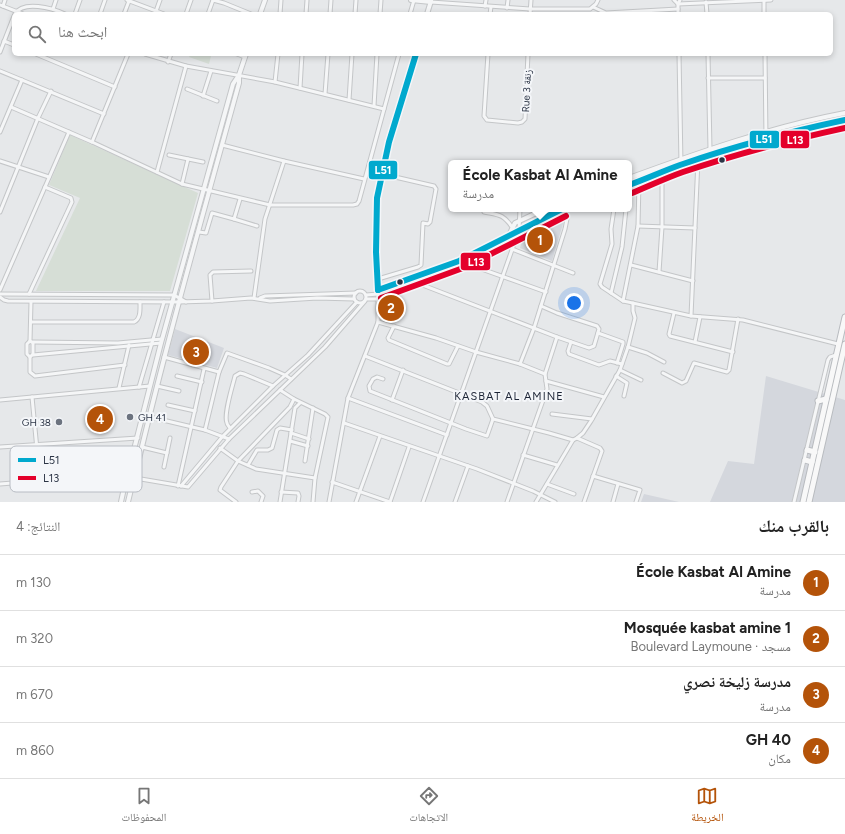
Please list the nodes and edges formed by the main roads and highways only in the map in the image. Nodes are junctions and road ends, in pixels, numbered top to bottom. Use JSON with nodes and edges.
{"nodes":[{"id":1,"x":845,"y":317,"type":"edge"},
{"id":2,"x":845,"y":344,"type":"edge"},
{"id":3,"x":826,"y":399,"type":"junction"},
{"id":4,"x":818,"y":401,"type":"road end"},
{"id":5,"x":807,"y":450,"type":"road end"},
{"id":6,"x":814,"y":452,"type":"junction"},
{"id":7,"x":805,"y":460,"type":"road end"},
{"id":8,"x":812,"y":462,"type":"junction"},
{"id":9,"x":803,"y":502,"type":"edge"},
{"id":10,"x":809,"y":502,"type":"edge"}],
"edges":[{"from":1,"to":3,"type":"highway"},
{"from":2,"to":10,"type":"highway"},
{"from":3,"to":4,"type":"highway"},
{"from":3,"to":6,"type":"highway"},
{"from":5,"to":6,"type":"highway"},
{"from":6,"to":8,"type":"highway"},
{"from":7,"to":8,"type":"highway"},
{"from":8,"to":9,"type":"highway"}]}
